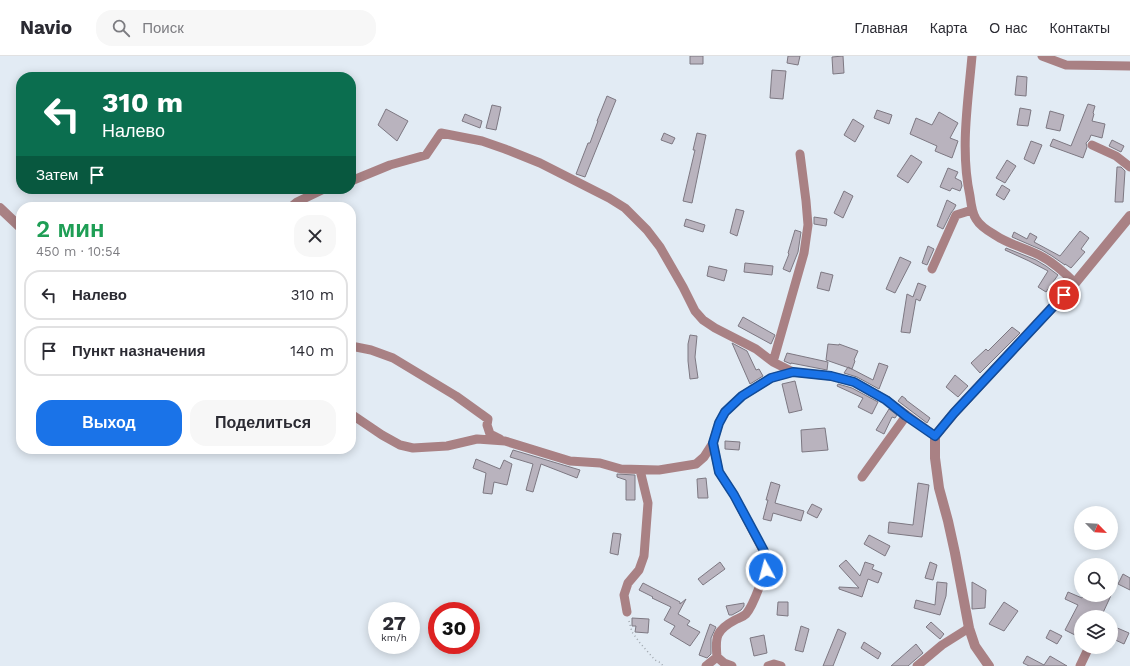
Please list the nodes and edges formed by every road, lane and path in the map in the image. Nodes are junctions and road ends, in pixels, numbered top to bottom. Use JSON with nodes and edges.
{"nodes":[{"id":1,"x":972,"y":56,"type":"edge"},
{"id":2,"x":1042,"y":56,"type":"edge"},
{"id":3,"x":1130,"y":66,"type":"edge"},
{"id":4,"x":1092,"y":145,"type":"dead end"},
{"id":5,"x":800,"y":154,"type":"dead end"},
{"id":6,"x":1130,"y":168,"type":"edge"},
{"id":7,"x":356,"y":179,"type":"edge"},
{"id":8,"x":314,"y":194,"type":"edge"},
{"id":9,"x":297,"y":202,"type":"edge"},
{"id":10,"x":0,"y":208,"type":"edge"},
{"id":11,"x":972,"y":210,"type":"junction"},
{"id":12,"x":1130,"y":216,"type":"edge"},
{"id":13,"x":16,"y":223,"type":"edge"},
{"id":14,"x":932,"y":269,"type":"dead end"},
{"id":15,"x":1075,"y":283,"type":"junction"},
{"id":16,"x":356,"y":347,"type":"edge"},
{"id":17,"x":773,"y":362,"type":"junction"},
{"id":18,"x":793,"y":372,"type":"junction"},
{"id":19,"x":906,"y":416,"type":"junction"},
{"id":20,"x":356,"y":417,"type":"edge"},
{"id":21,"x":935,"y":436,"type":"junction"},
{"id":22,"x":505,"y":441,"type":"junction"},
{"id":23,"x":713,"y":443,"type":"junction"},
{"id":24,"x":640,"y":470,"type":"junction"},
{"id":25,"x":862,"y":477,"type":"dead end"},
{"id":26,"x":626,"y":612,"type":"joint"},
{"id":27,"x":969,"y":628,"type":"junction"},
{"id":28,"x":1085,"y":654,"type":"edge"},
{"id":29,"x":717,"y":658,"type":"junction"},
{"id":30,"x":663,"y":666,"type":"edge"},
{"id":31,"x":706,"y":666,"type":"edge"},
{"id":32,"x":732,"y":666,"type":"edge"},
{"id":33,"x":768,"y":666,"type":"edge"},
{"id":34,"x":781,"y":666,"type":"edge"},
{"id":35,"x":917,"y":666,"type":"edge"},
{"id":36,"x":990,"y":666,"type":"edge"},
{"id":37,"x":1080,"y":666,"type":"edge"}],
"edges":[{"from":1,"to":11,"type":"street"},
{"from":2,"to":3,"type":"street"},
{"from":4,"to":6,"type":"street"},
{"from":5,"to":17,"type":"street"},
{"from":7,"to":17,"type":"street"},
{"from":8,"to":9,"type":"street"},
{"from":10,"to":13,"type":"street"},
{"from":11,"to":14,"type":"street"},
{"from":11,"to":15,"type":"street"},
{"from":12,"to":15,"type":"street"},
{"from":15,"to":21,"type":"street"},
{"from":16,"to":22,"type":"street"},
{"from":17,"to":18,"type":"street"},
{"from":18,"to":19,"type":"street"},
{"from":18,"to":23,"type":"street"},
{"from":19,"to":21,"type":"street"},
{"from":19,"to":25,"type":"street"},
{"from":20,"to":22,"type":"street"},
{"from":21,"to":27,"type":"street"},
{"from":22,"to":24,"type":"street"},
{"from":23,"to":24,"type":"street"},
{"from":23,"to":29,"type":"street"},
{"from":24,"to":26,"type":"street"},
{"from":26,"to":30,"type":"path"},
{"from":27,"to":35,"type":"street"},
{"from":27,"to":36,"type":"street"},
{"from":28,"to":37,"type":"street"},
{"from":29,"to":31,"type":"street"},
{"from":29,"to":32,"type":"street"},
{"from":33,"to":34,"type":"street"}]}
